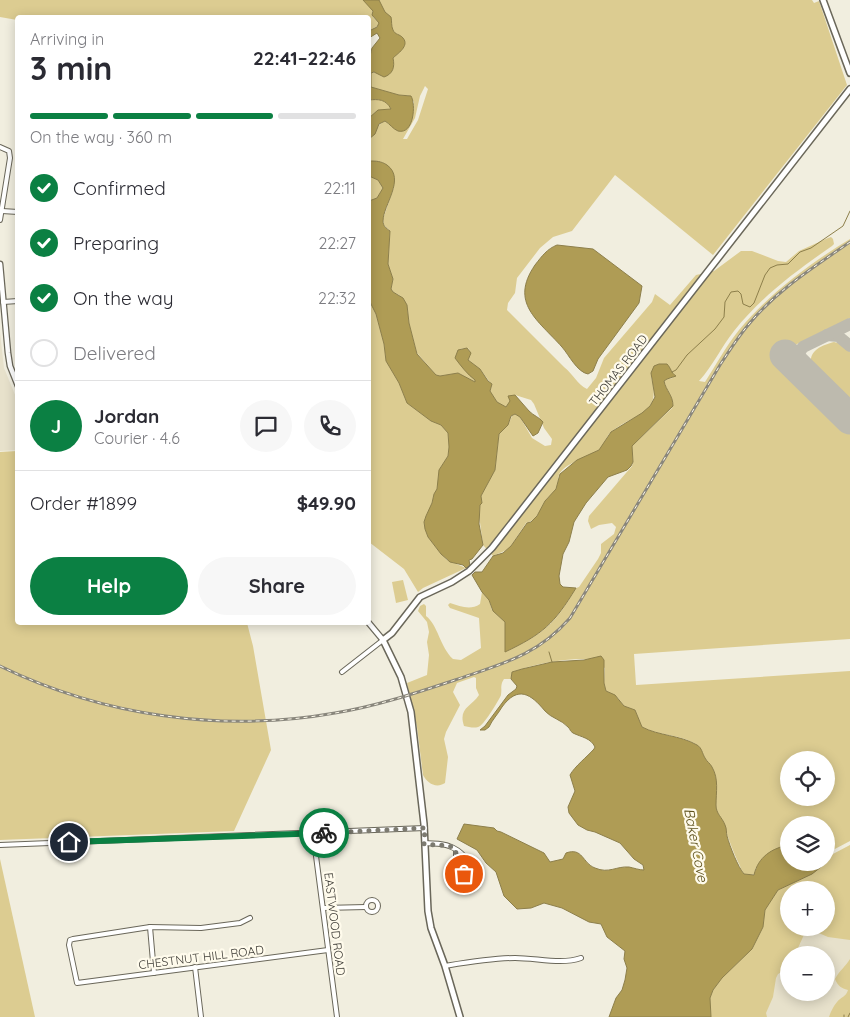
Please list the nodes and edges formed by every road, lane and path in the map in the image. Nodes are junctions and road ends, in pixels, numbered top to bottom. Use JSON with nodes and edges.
{"nodes":[{"id":1,"x":823,"y":0,"type":"edge"},
{"id":2,"x":850,"y":73,"type":"edge"},
{"id":3,"x":850,"y":90,"type":"edge"},
{"id":4,"x":0,"y":147,"type":"edge"},
{"id":5,"x":10,"y":158,"type":"junction"},
{"id":6,"x":15,"y":159,"type":"edge"},
{"id":7,"x":2,"y":195,"type":"edge"},
{"id":8,"x":2,"y":211,"type":"junction"},
{"id":9,"x":15,"y":212,"type":"edge"},
{"id":10,"x":0,"y":220,"type":"edge"},
{"id":11,"x":0,"y":264,"type":"edge"},
{"id":12,"x":15,"y":300,"type":"edge"},
{"id":13,"x":3,"y":302,"type":"junction"},
{"id":14,"x":15,"y":378,"type":"edge"},
{"id":15,"x":370,"y":625,"type":"edge"},
{"id":16,"x":383,"y":640,"type":"junction"},
{"id":17,"x":342,"y":672,"type":"dead end"},
{"id":18,"x":425,"y":828,"type":"junction"},
{"id":19,"x":313,"y":833,"type":"junction"},
{"id":20,"x":424,"y":844,"type":"junction"},
{"id":21,"x":0,"y":845,"type":"edge"},
{"id":22,"x":456,"y":850,"type":"junction"},
{"id":23,"x":366,"y":906,"type":"dead end"},
{"id":24,"x":323,"y":908,"type":"junction"},
{"id":25,"x":250,"y":918,"type":"dead end"},
{"id":26,"x":150,"y":927,"type":"junction"},
{"id":27,"x":328,"y":950,"type":"junction"},
{"id":28,"x":582,"y":958,"type":"dead end"},
{"id":29,"x":445,"y":966,"type":"junction"},
{"id":30,"x":195,"y":967,"type":"junction"},
{"id":31,"x":154,"y":973,"type":"junction"},
{"id":32,"x":201,"y":1017,"type":"edge"},
{"id":33,"x":337,"y":1017,"type":"edge"},
{"id":34,"x":460,"y":1017,"type":"edge"}],
"edges":[{"from":1,"to":2,"type":"main road"},
{"from":3,"to":16,"type":"main road","name":"THOMAS ROAD"},
{"from":4,"to":5,"type":"street"},
{"from":5,"to":6,"type":"street"},
{"from":5,"to":7,"type":"street"},
{"from":7,"to":8,"type":"street"},
{"from":8,"to":9,"type":"street"},
{"from":8,"to":10,"type":"street"},
{"from":11,"to":13,"type":"street"},
{"from":12,"to":13,"type":"street"},
{"from":13,"to":14,"type":"street"},
{"from":15,"to":16,"type":"street"},
{"from":16,"to":17,"type":"street"},
{"from":16,"to":18,"type":"main road"},
{"from":18,"to":19,"type":"street"},
{"from":18,"to":20,"type":"main road"},
{"from":19,"to":21,"type":"street"},
{"from":19,"to":24,"type":"street","name":"EASTWOOD ROAD"},
{"from":20,"to":22,"type":"street"},
{"from":20,"to":29,"type":"main road"},
{"from":22,"to":22,"type":"street"},
{"from":23,"to":24,"type":"street"},
{"from":24,"to":27,"type":"street","name":"EASTWOOD ROAD"},
{"from":25,"to":26,"type":"street"},
{"from":26,"to":31,"type":"street"},
{"from":26,"to":31,"type":"street","name":"CHESTNUT HILL ROAD"},
{"from":27,"to":30,"type":"street","name":"CHESTNUT HILL ROAD"},
{"from":27,"to":33,"type":"street","name":"EASTWOOD ROAD"},
{"from":28,"to":29,"type":"street"},
{"from":29,"to":34,"type":"main road"},
{"from":30,"to":31,"type":"street","name":"CHESTNUT HILL ROAD"},
{"from":30,"to":32,"type":"street"}]}
